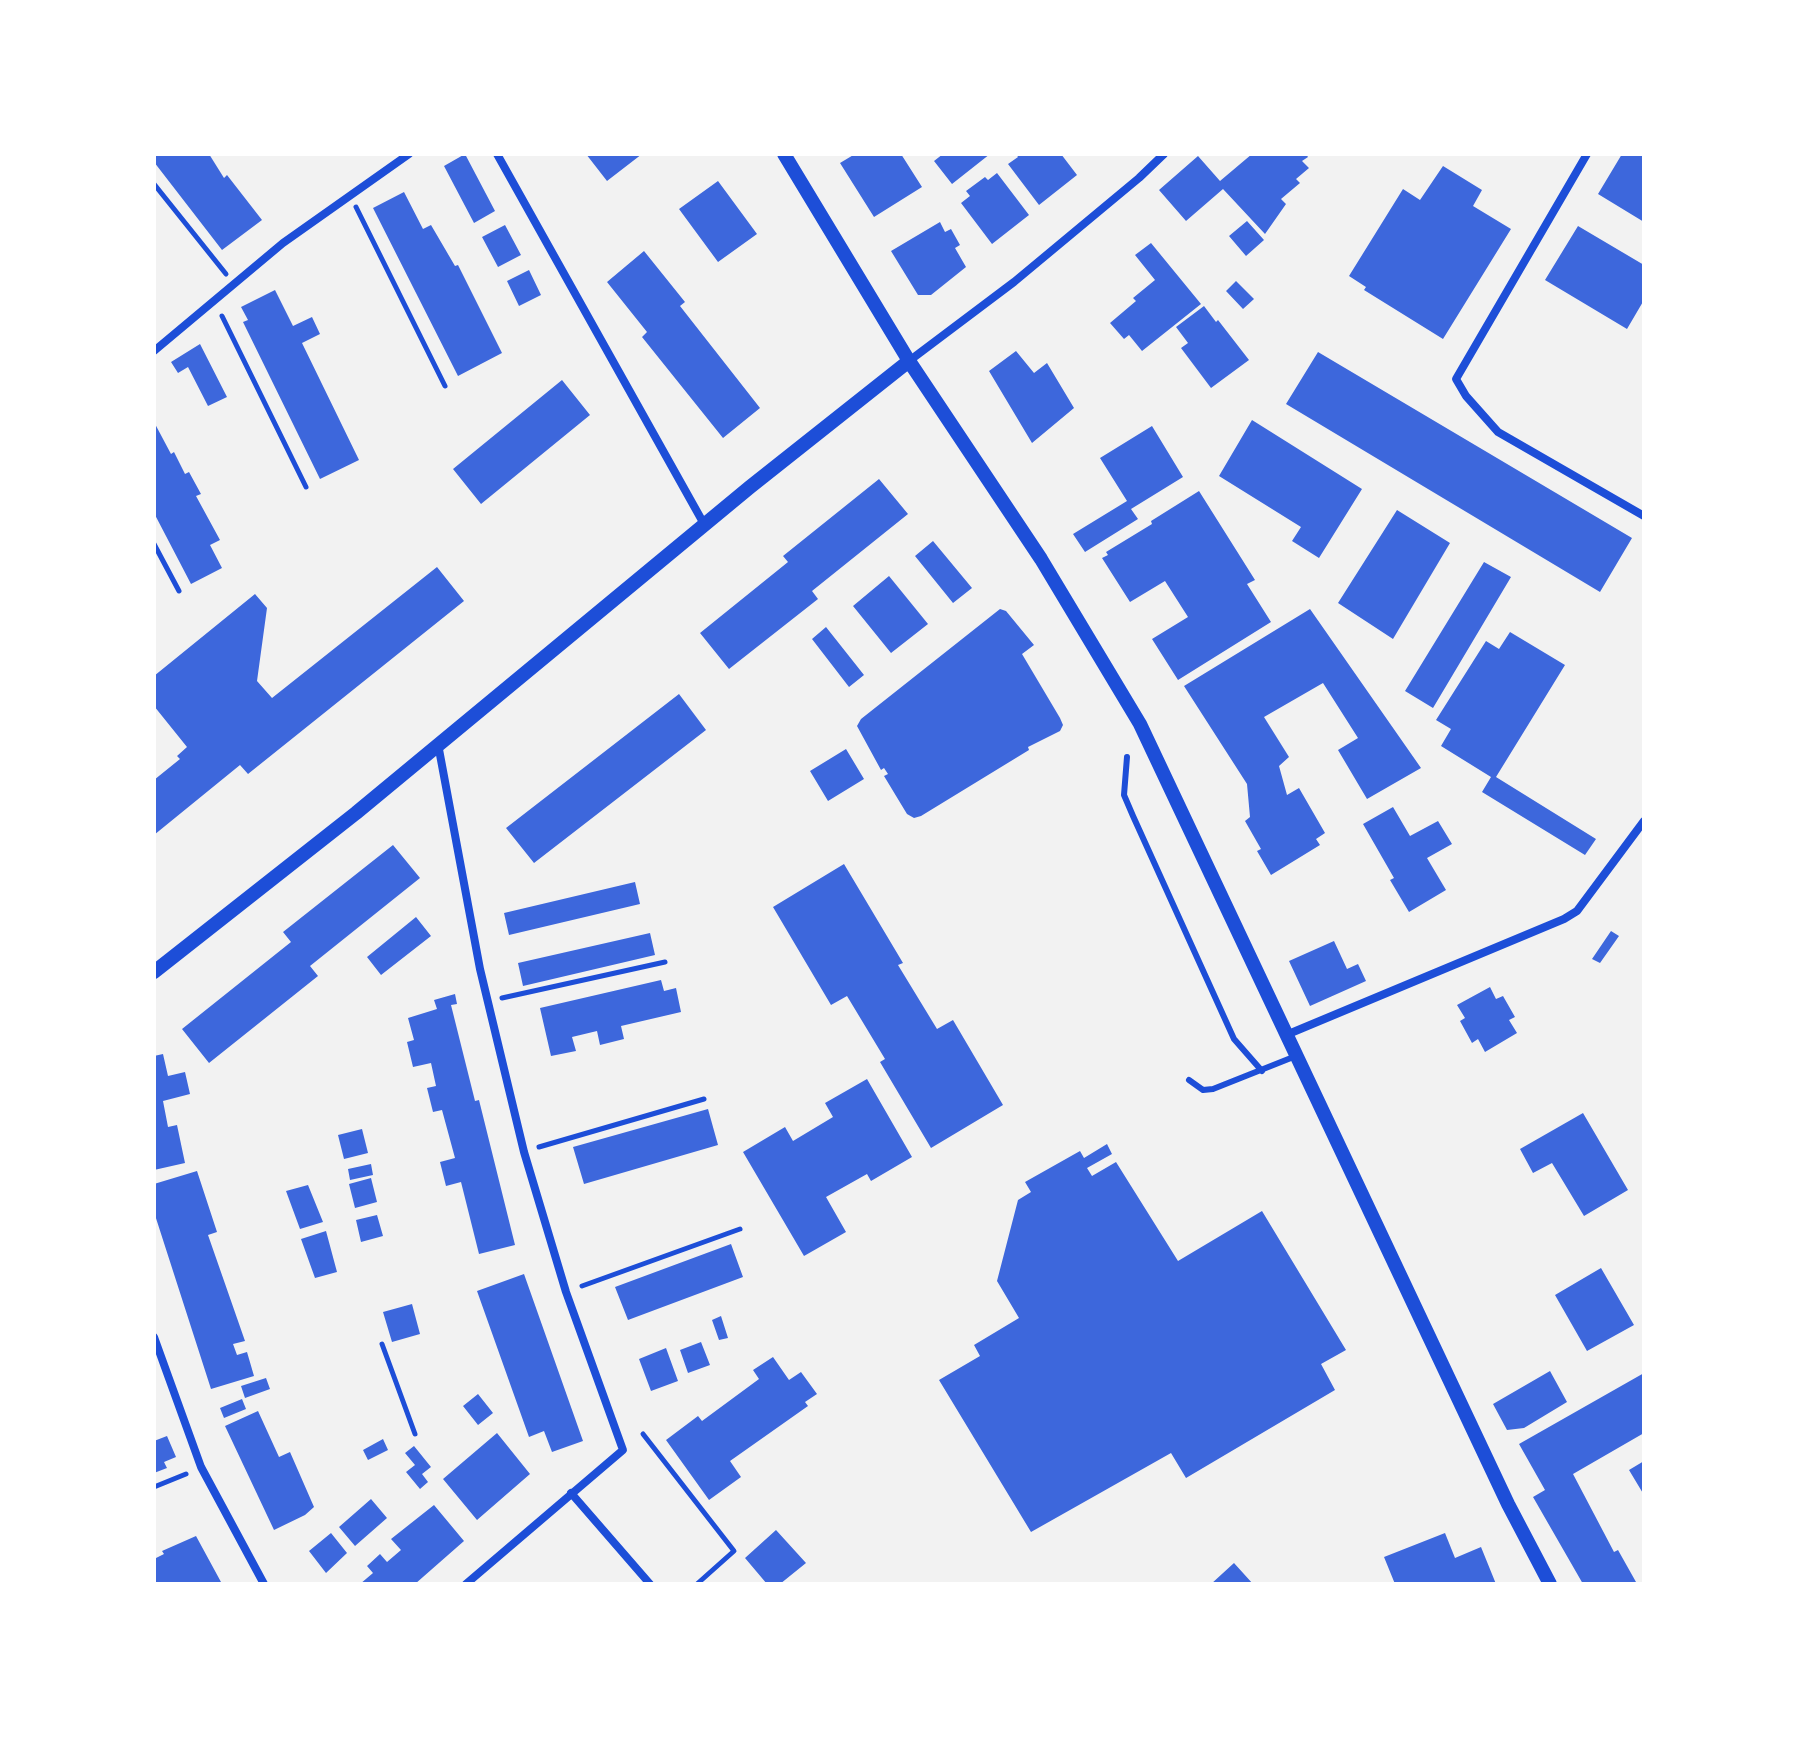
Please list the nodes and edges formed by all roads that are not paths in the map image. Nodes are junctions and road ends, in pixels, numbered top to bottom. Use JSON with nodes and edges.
{"nodes":[{"id":1,"x":409,"y":154,"type":"edge"},
{"id":2,"x":497,"y":154,"type":"edge"},
{"id":3,"x":784,"y":154,"type":"edge"},
{"id":4,"x":1164,"y":154,"type":"edge"},
{"id":5,"x":1587,"y":154,"type":"edge"},
{"id":6,"x":154,"y":351,"type":"edge"},
{"id":7,"x":909,"y":361,"type":"junction"},
{"id":8,"x":1644,"y":516,"type":"edge"},
{"id":9,"x":704,"y":524,"type":"junction"},
{"id":10,"x":438,"y":744,"type":"junction"},
{"id":11,"x":1127,"y":757,"type":"dead end"},
{"id":12,"x":1644,"y":821,"type":"edge"},
{"id":13,"x":154,"y":972,"type":"edge"},
{"id":14,"x":1286,"y":1035,"type":"junction"},
{"id":15,"x":1296,"y":1056,"type":"junction"},
{"id":16,"x":1262,"y":1071,"type":"junction"},
{"id":17,"x":1189,"y":1080,"type":"dead end"},
{"id":18,"x":154,"y":1337,"type":"edge"},
{"id":19,"x":571,"y":1493,"type":"junction"},
{"id":20,"x":264,"y":1584,"type":"edge"},
{"id":21,"x":466,"y":1584,"type":"edge"},
{"id":22,"x":650,"y":1584,"type":"edge"},
{"id":23,"x":1550,"y":1584,"type":"edge"}],
"edges":[{"from":1,"to":6,"type":"street"},
{"from":2,"to":9,"type":"street"},
{"from":3,"to":7,"type":"street"},
{"from":4,"to":7,"type":"street"},
{"from":5,"to":8,"type":"street"},
{"from":7,"to":9,"type":"street"},
{"from":7,"to":14,"type":"street"},
{"from":9,"to":10,"type":"street"},
{"from":10,"to":13,"type":"street"},
{"from":10,"to":19,"type":"street"},
{"from":11,"to":16,"type":"lane"},
{"from":12,"to":14,"type":"street"},
{"from":14,"to":15,"type":"street"},
{"from":15,"to":16,"type":"lane"},
{"from":15,"to":23,"type":"street"},
{"from":16,"to":17,"type":"lane"},
{"from":18,"to":20,"type":"street"},
{"from":19,"to":21,"type":"street"},
{"from":19,"to":22,"type":"street"}]}
